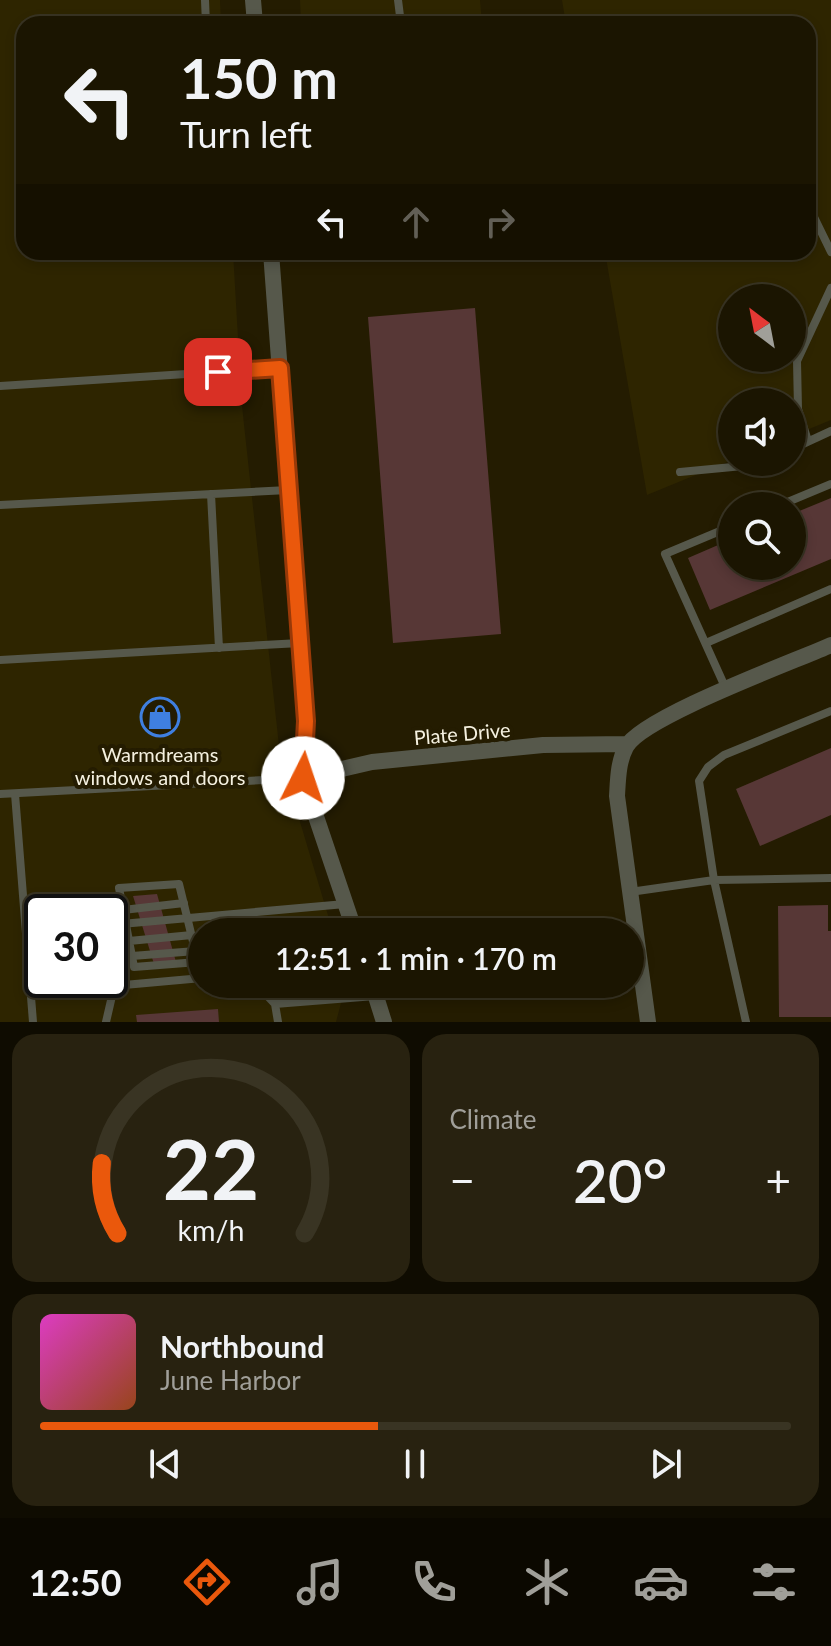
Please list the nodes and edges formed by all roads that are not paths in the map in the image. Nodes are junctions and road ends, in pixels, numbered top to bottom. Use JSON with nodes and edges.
{"nodes":[{"id":1,"x":816,"y":221,"type":"edge"},
{"id":2,"x":831,"y":252,"type":"edge"},
{"id":3,"x":272,"y":260,"type":"edge"},
{"id":4,"x":831,"y":288,"type":"edge"},
{"id":5,"x":280,"y":368,"type":"junction"},
{"id":6,"x":0,"y":386,"type":"edge"},
{"id":7,"x":831,"y":431,"type":"edge"},
{"id":8,"x":808,"y":441,"type":"joint"},
{"id":9,"x":718,"y":468,"type":"edge"},
{"id":10,"x":680,"y":472,"type":"dead end"},
{"id":11,"x":831,"y":484,"type":"edge"},
{"id":12,"x":288,"y":490,"type":"junction"},
{"id":13,"x":211,"y":494,"type":"junction"},
{"id":14,"x":806,"y":494,"type":"edge"},
{"id":15,"x":0,"y":505,"type":"edge"},
{"id":16,"x":718,"y":532,"type":"edge"},
{"id":17,"x":831,"y":589,"type":"edge"},
{"id":18,"x":300,"y":643,"type":"junction"},
{"id":19,"x":706,"y":643,"type":"junction"},
{"id":20,"x":831,"y":645,"type":"edge"},
{"id":21,"x":219,"y":648,"type":"junction"},
{"id":22,"x":0,"y":660,"type":"edge"},
{"id":23,"x":727,"y":690,"type":"junction"},
{"id":24,"x":831,"y":711,"type":"edge"},
{"id":25,"x":627,"y":744,"type":"junction"},
{"id":26,"x":303,"y":778,"type":"junction"},
{"id":27,"x":0,"y":794,"type":"edge"},
{"id":28,"x":15,"y":794,"type":"junction"},
{"id":29,"x":831,"y":878,"type":"edge"},
{"id":30,"x":714,"y":880,"type":"junction"},
{"id":31,"x":630,"y":892,"type":"junction"},
{"id":32,"x":120,"y":894,"type":"edge"},
{"id":33,"x":184,"y":903,"type":"junction"},
{"id":34,"x":346,"y":904,"type":"junction"},
{"id":35,"x":24,"y":907,"type":"edge"},
{"id":36,"x":128,"y":909,"type":"edge"},
{"id":37,"x":188,"y":918,"type":"junction"},
{"id":38,"x":350,"y":918,"type":"edge"},
{"id":39,"x":128,"y":924,"type":"edge"},
{"id":40,"x":128,"y":935,"type":"edge"},
{"id":41,"x":188,"y":935,"type":"edge"},
{"id":42,"x":129,"y":941,"type":"junction"},
{"id":43,"x":188,"y":963,"type":"edge"},
{"id":44,"x":188,"y":979,"type":"edge"},
{"id":45,"x":31,"y":998,"type":"edge"},
{"id":46,"x":269,"y":998,"type":"edge"},
{"id":47,"x":317,"y":998,"type":"edge"},
{"id":48,"x":376,"y":998,"type":"edge"},
{"id":49,"x":275,"y":1004,"type":"junction"},
{"id":50,"x":33,"y":1022,"type":"edge"},
{"id":51,"x":106,"y":1022,"type":"edge"},
{"id":52,"x":278,"y":1022,"type":"edge"},
{"id":53,"x":384,"y":1022,"type":"edge"},
{"id":54,"x":648,"y":1022,"type":"edge"},
{"id":55,"x":746,"y":1022,"type":"edge"}],
"edges":[{"from":1,"to":2,"type":"lane"},
{"from":3,"to":5,"type":"street"},
{"from":4,"to":8,"type":"lane"},
{"from":5,"to":6,"type":"lane"},
{"from":5,"to":12,"type":"street"},
{"from":7,"to":8,"type":"lane"},
{"from":9,"to":10,"type":"lane"},
{"from":11,"to":14,"type":"lane"},
{"from":12,"to":13,"type":"lane"},
{"from":12,"to":18,"type":"street"},
{"from":13,"to":15,"type":"lane"},
{"from":13,"to":21,"type":"lane"},
{"from":16,"to":19,"type":"lane"},
{"from":17,"to":19,"type":"lane"},
{"from":18,"to":21,"type":"lane"},
{"from":18,"to":26,"type":"street"},
{"from":19,"to":23,"type":"lane"},
{"from":20,"to":23,"type":"street"},
{"from":21,"to":22,"type":"lane"},
{"from":23,"to":25,"type":"street"},
{"from":24,"to":30,"type":"lane"},
{"from":25,"to":26,"type":"street","name":"Plate Drive"},
{"from":25,"to":31,"type":"street"},
{"from":26,"to":28,"type":"lane"},
{"from":26,"to":34,"type":"street"},
{"from":27,"to":28,"type":"lane"},
{"from":28,"to":35,"type":"lane"},
{"from":29,"to":30,"type":"lane"},
{"from":30,"to":31,"type":"lane"},
{"from":30,"to":55,"type":"lane"},
{"from":31,"to":54,"type":"street"},
{"from":32,"to":33,"type":"lane"},
{"from":33,"to":36,"type":"lane"},
{"from":33,"to":37,"type":"lane"},
{"from":34,"to":37,"type":"lane"},
{"from":34,"to":38,"type":"street"},
{"from":37,"to":39,"type":"lane"},
{"from":40,"to":42,"type":"lane"},
{"from":41,"to":42,"type":"lane"},
{"from":42,"to":43,"type":"lane"},
{"from":44,"to":51,"type":"lane"},
{"from":45,"to":50,"type":"lane"},
{"from":46,"to":49,"type":"lane"},
{"from":47,"to":49,"type":"lane"},
{"from":48,"to":53,"type":"street"},
{"from":49,"to":52,"type":"lane"}]}
